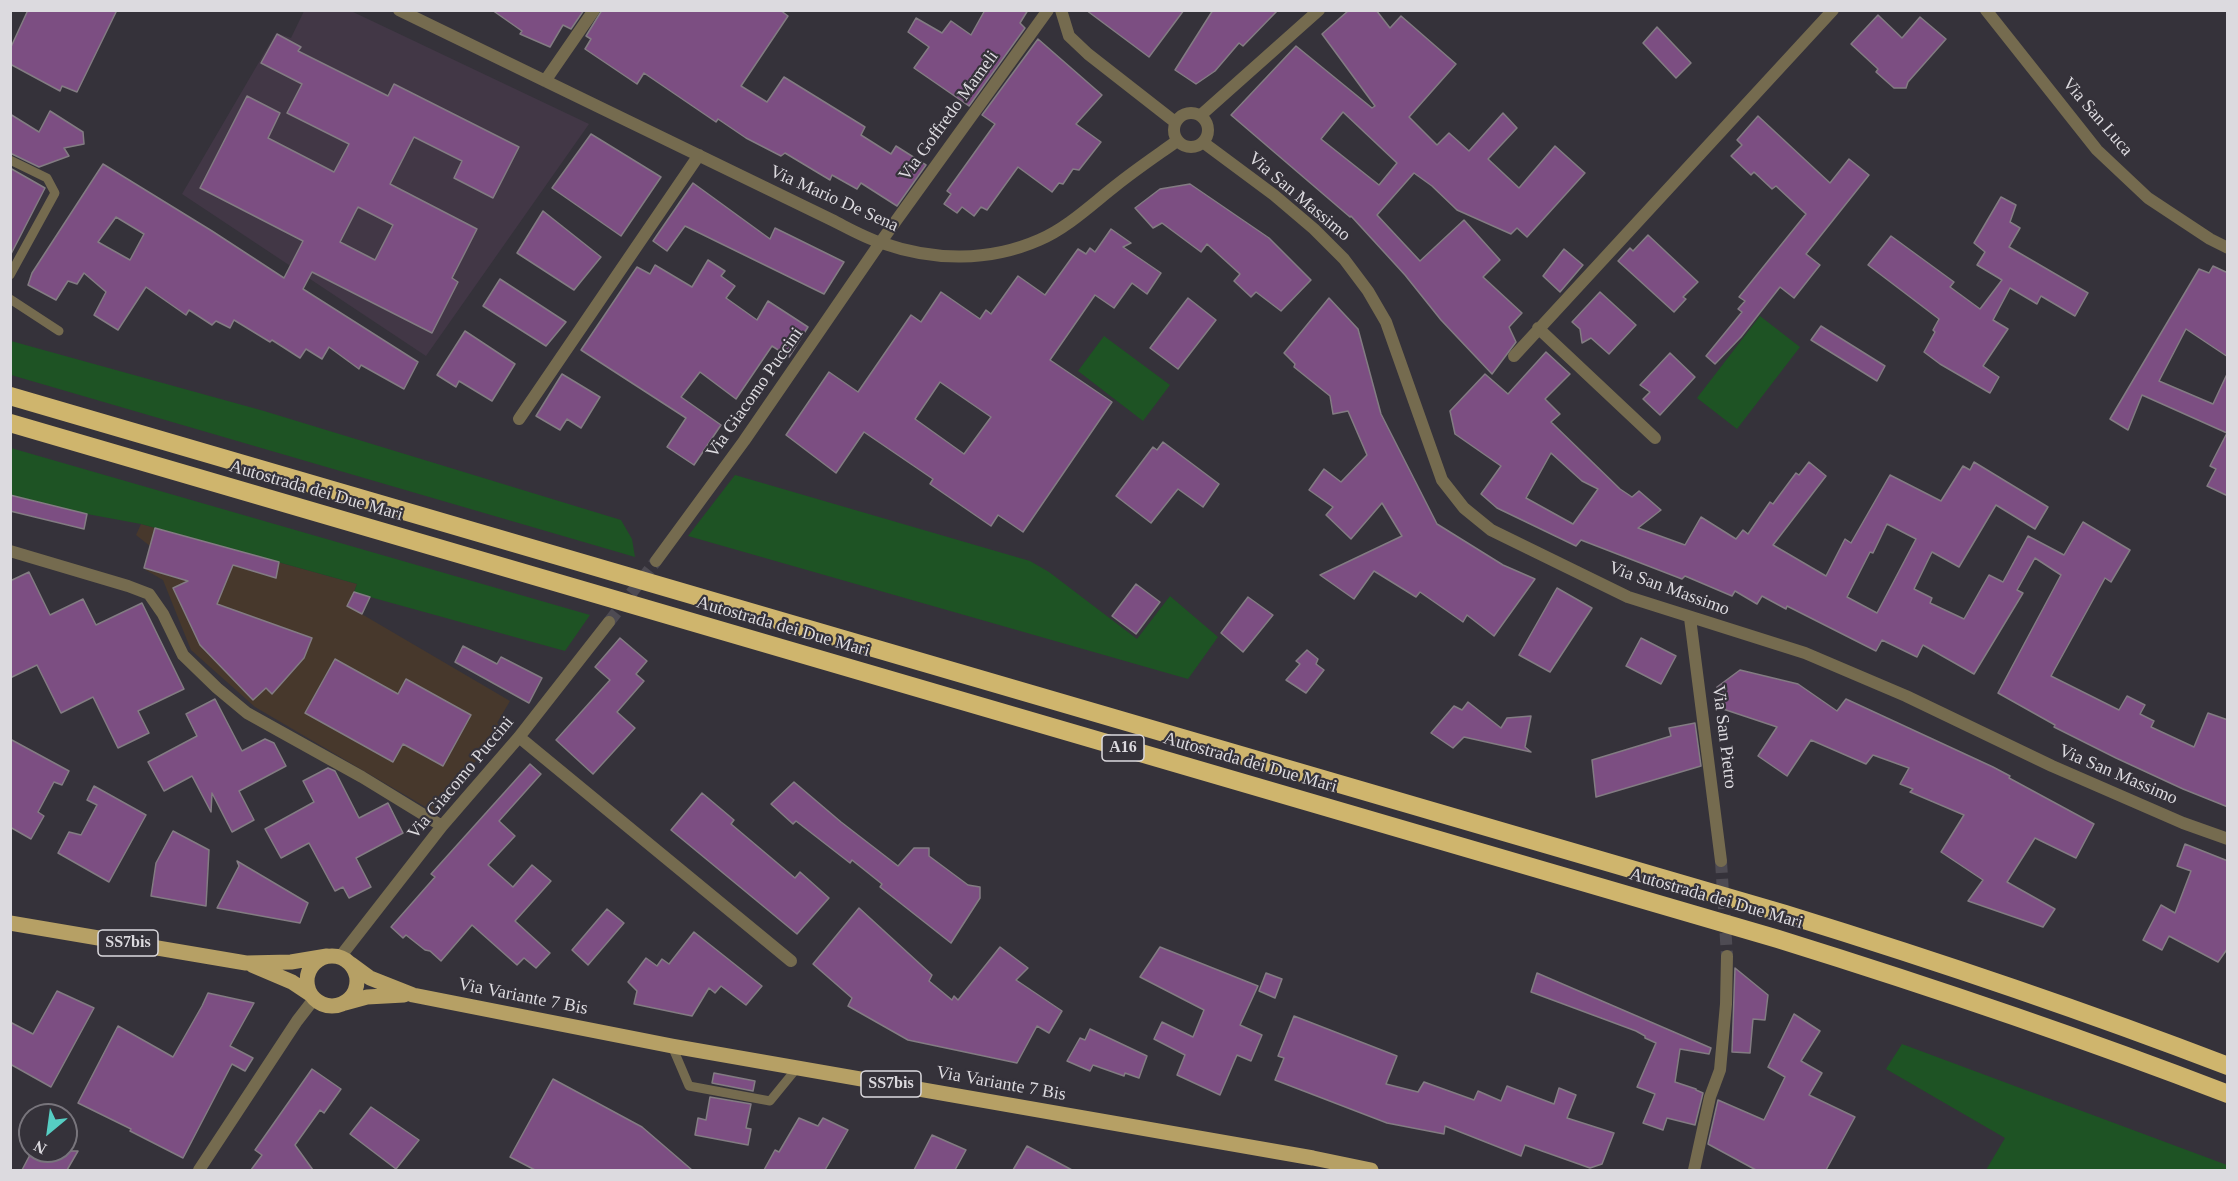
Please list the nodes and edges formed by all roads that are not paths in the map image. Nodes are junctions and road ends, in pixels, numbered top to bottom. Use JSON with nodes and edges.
{"nodes":[{"id":1,"x":399,"y":10,"type":"edge"},
{"id":2,"x":594,"y":10,"type":"edge"},
{"id":3,"x":1048,"y":10,"type":"edge"},
{"id":4,"x":1060,"y":10,"type":"edge"},
{"id":5,"x":1319,"y":10,"type":"edge"},
{"id":6,"x":1833,"y":10,"type":"edge"},
{"id":7,"x":1986,"y":10,"type":"edge"},
{"id":8,"x":544,"y":81,"type":"junction"},
{"id":9,"x":1201,"y":115,"type":"junction"},
{"id":10,"x":1175,"y":122,"type":"junction"},
{"id":11,"x":1177,"y":141,"type":"junction"},
{"id":12,"x":1204,"y":143,"type":"junction"},
{"id":13,"x":699,"y":155,"type":"junction"},
{"id":14,"x":10,"y":160,"type":"edge"},
{"id":15,"x":880,"y":243,"type":"junction"},
{"id":16,"x":2228,"y":249,"type":"edge"},
{"id":17,"x":10,"y":275,"type":"edge"},
{"id":18,"x":10,"y":299,"type":"edge"},
{"id":19,"x":1538,"y":328,"type":"junction"},
{"id":20,"x":59,"y":331,"type":"dead end"},
{"id":21,"x":1514,"y":356,"type":"dead end"},
{"id":22,"x":10,"y":396,"type":"edge"},
{"id":23,"x":519,"y":418,"type":"dead end"},
{"id":24,"x":10,"y":423,"type":"edge"},
{"id":25,"x":1655,"y":438,"type":"dead end"},
{"id":26,"x":10,"y":551,"type":"edge"},
{"id":27,"x":656,"y":561,"type":"tunnel mouth"},
{"id":28,"x":1690,"y":618,"type":"junction"},
{"id":29,"x":609,"y":622,"type":"tunnel mouth"},
{"id":30,"x":519,"y":737,"type":"junction"},
{"id":31,"x":442,"y":826,"type":"junction"},
{"id":32,"x":2228,"y":839,"type":"edge"},
{"id":33,"x":1721,"y":861,"type":"tunnel mouth"},
{"id":34,"x":10,"y":923,"type":"edge"},
{"id":35,"x":1727,"y":956,"type":"tunnel mouth"},
{"id":36,"x":339,"y":959,"type":"junction"},
{"id":37,"x":791,"y":961,"type":"dead end"},
{"id":38,"x":246,"y":963,"type":"junction"},
{"id":39,"x":413,"y":995,"type":"junction"},
{"id":40,"x":312,"y":996,"type":"junction"},
{"id":41,"x":344,"y":1003,"type":"junction"},
{"id":42,"x":672,"y":1046,"type":"junction"},
{"id":43,"x":2228,"y":1066,"type":"edge"},
{"id":44,"x":796,"y":1068,"type":"junction"},
{"id":45,"x":2228,"y":1094,"type":"edge"},
{"id":46,"x":199,"y":1170,"type":"edge"},
{"id":47,"x":1371,"y":1170,"type":"edge"},
{"id":48,"x":1694,"y":1170,"type":"edge"}],
"edges":[{"from":1,"to":8,"type":"street","name":"Via Mario De Sena"},
{"from":2,"to":8,"type":"street"},
{"from":3,"to":15,"type":"street","name":"Via Goffredo Mameli"},
{"from":4,"to":10,"type":"street"},
{"from":5,"to":9,"type":"street"},
{"from":6,"to":19,"type":"street"},
{"from":7,"to":16,"type":"street","name":"Via San Luca"},
{"from":8,"to":13,"type":"street","name":"Via Mario De Sena"},
{"from":9,"to":10,"type":"street"},
{"from":9,"to":12,"type":"street"},
{"from":10,"to":11,"type":"street"},
{"from":11,"to":12,"type":"street"},
{"from":11,"to":15,"type":"street","name":"Via Mario De Sena"},
{"from":12,"to":28,"type":"street","name":"Via San Massimo"},
{"from":13,"to":15,"type":"street","name":"Via Mario De Sena"},
{"from":13,"to":23,"type":"street"},
{"from":14,"to":17,"type":"lane"},
{"from":15,"to":27,"type":"street","name":"Via Giacomo Puccini"},
{"from":18,"to":20,"type":"lane"},
{"from":19,"to":21,"type":"street"},
{"from":19,"to":25,"type":"street"},
{"from":22,"to":43,"type":"highway","name":"Autostrada dei Due Mari","number":"A16"},
{"from":24,"to":45,"type":"highway","name":"Autostrada dei Due Mari","number":"A16"},
{"from":26,"to":31,"type":"street"},
{"from":28,"to":32,"type":"street","name":"Via San Massimo"},
{"from":28,"to":33,"type":"street","name":"Via San Pietro"},
{"from":29,"to":30,"type":"street","name":"Via Giacomo Puccini"},
{"from":30,"to":31,"type":"street","name":"Via Giacomo Puccini"},
{"from":30,"to":37,"type":"street"},
{"from":31,"to":36,"type":"street","name":"Via Giacomo Puccini"},
{"from":34,"to":38,"type":"main road","number":"SS7bis"},
{"from":35,"to":48,"type":"street"},
{"from":36,"to":38,"type":"main road","number":"SS7bis"},
{"from":36,"to":39,"type":"main road","name":"Via Variante 7 Bis","number":"SS7bis"},
{"from":36,"to":40,"type":"main road"},
{"from":36,"to":41,"type":"main road"},
{"from":38,"to":40,"type":"main road","number":"SS7bis"},
{"from":39,"to":41,"type":"main road","name":"Via Variante 7 Bis","number":"SS7bis"},
{"from":39,"to":42,"type":"main road","name":"Via Variante 7 Bis","number":"SS7bis"},
{"from":40,"to":41,"type":"main road","number":"SS7bis"},
{"from":40,"to":46,"type":"street"},
{"from":42,"to":44,"type":"main road","name":"Via Variante 7 Bis","number":"SS7bis"},
{"from":42,"to":44,"type":"lane"},
{"from":44,"to":47,"type":"main road","name":"Via Variante 7 Bis","number":"SS7bis"}]}
